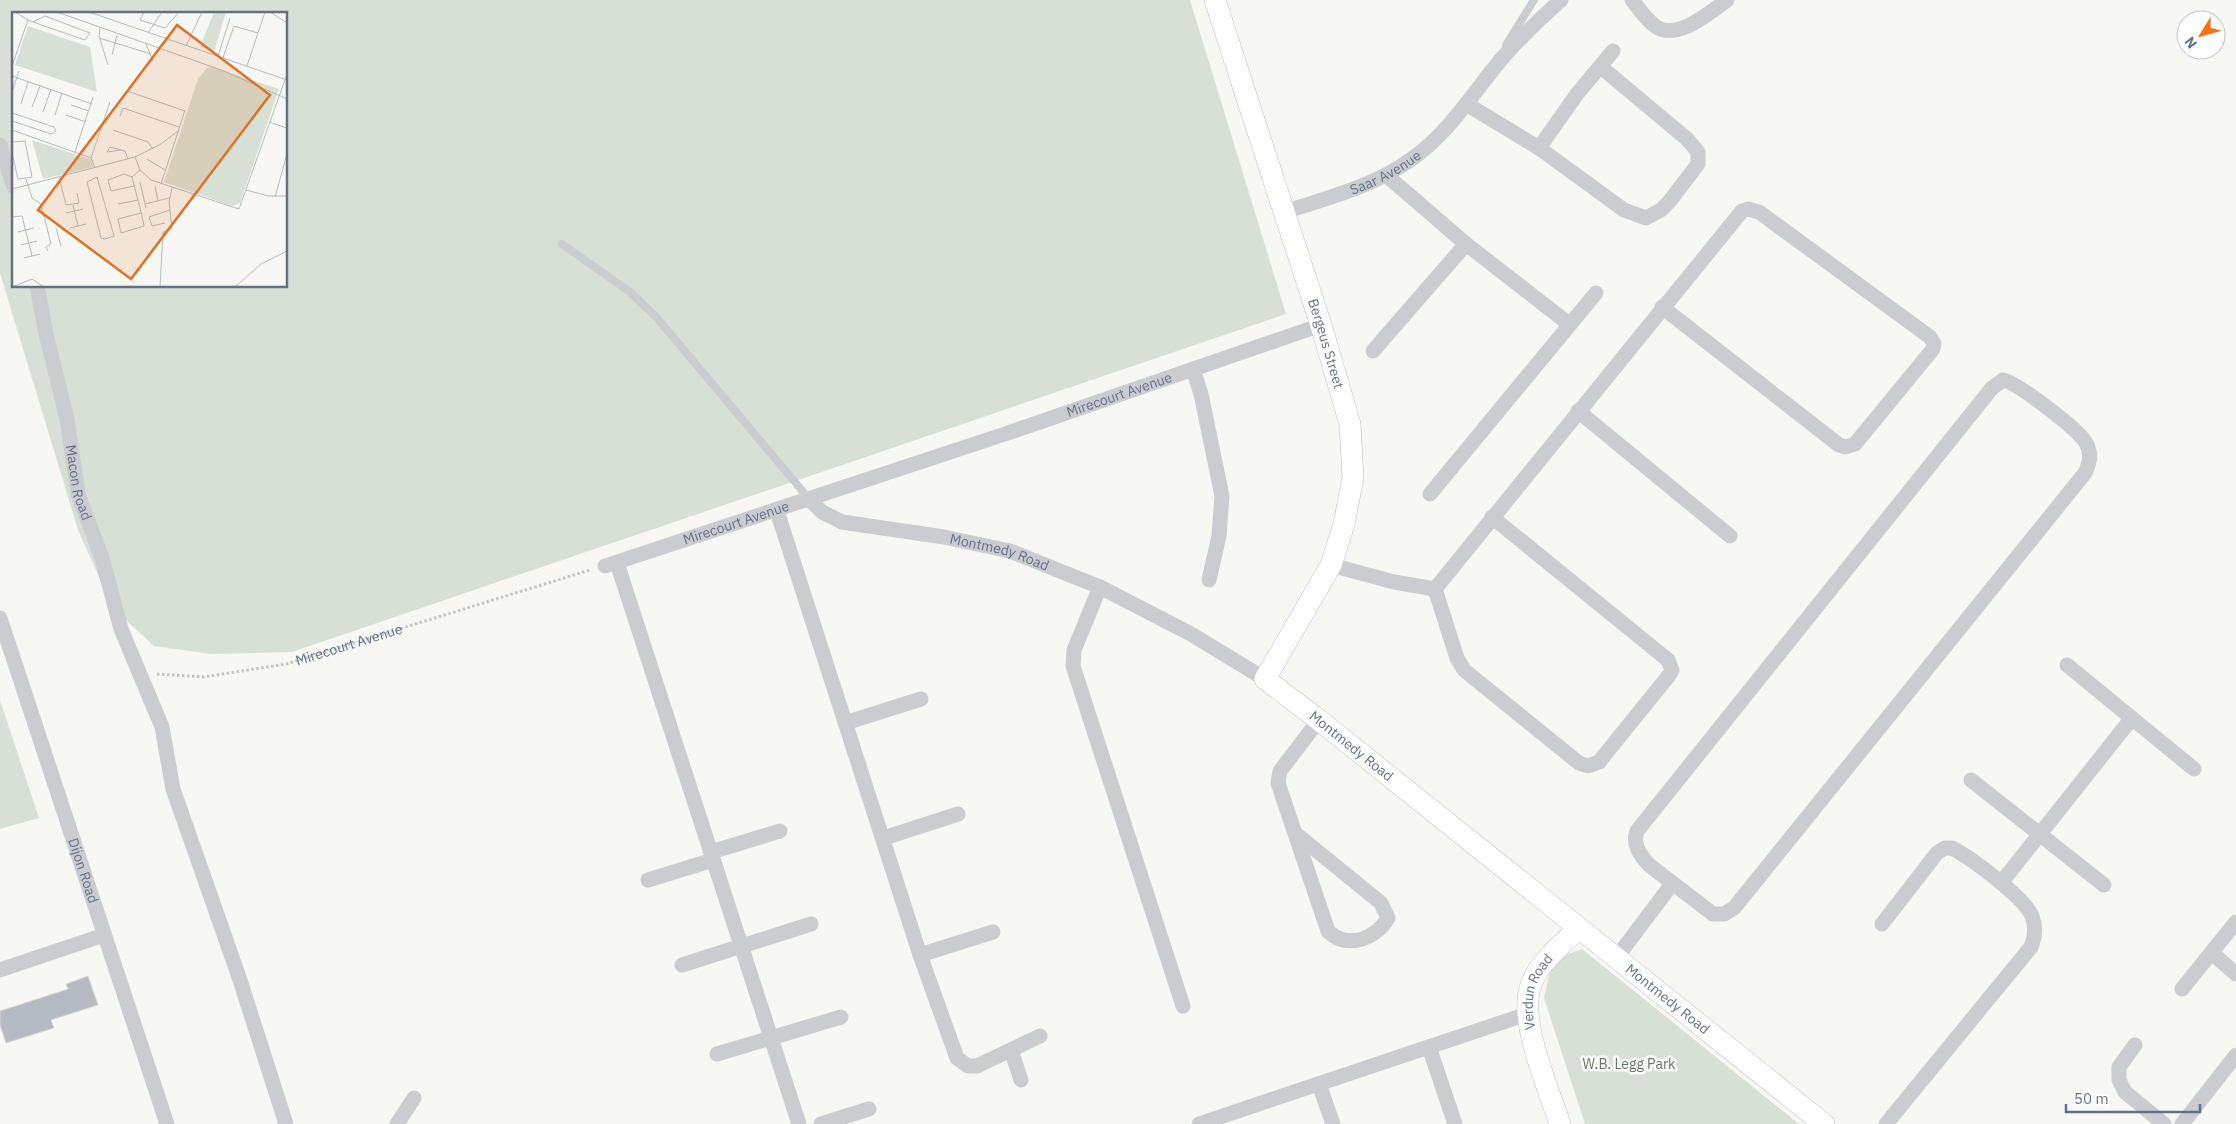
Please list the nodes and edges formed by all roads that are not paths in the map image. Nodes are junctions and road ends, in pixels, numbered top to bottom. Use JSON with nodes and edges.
{"nodes":[{"id":1,"x":1215,"y":0,"type":"edge"},
{"id":2,"x":1534,"y":0,"type":"edge"},
{"id":3,"x":1561,"y":0,"type":"edge"},
{"id":4,"x":1632,"y":0,"type":"edge"},
{"id":5,"x":1727,"y":0,"type":"edge"},
{"id":6,"x":1613,"y":51,"type":"dead end"},
{"id":7,"x":1601,"y":67,"type":"junction"},
{"id":8,"x":1484,"y":81,"type":"junction"},
{"id":9,"x":1468,"y":105,"type":"junction"},
{"id":10,"x":0,"y":145,"type":"edge"},
{"id":11,"x":1538,"y":148,"type":"junction"},
{"id":12,"x":1386,"y":175,"type":"junction"},
{"id":13,"x":12,"y":181,"type":"edge"},
{"id":14,"x":1284,"y":212,"type":"junction"},
{"id":15,"x":562,"y":244,"type":"dead end"},
{"id":16,"x":1466,"y":244,"type":"junction"},
{"id":17,"x":37,"y":288,"type":"edge"},
{"id":18,"x":1596,"y":293,"type":"dead end"},
{"id":19,"x":1662,"y":307,"type":"junction"},
{"id":20,"x":1569,"y":324,"type":"junction"},
{"id":21,"x":1321,"y":325,"type":"junction"},
{"id":22,"x":1373,"y":350,"type":"dead end"},
{"id":23,"x":1193,"y":369,"type":"junction"},
{"id":24,"x":1578,"y":411,"type":"junction"},
{"id":25,"x":1430,"y":494,"type":"dead end"},
{"id":26,"x":810,"y":500,"type":"junction"},
{"id":27,"x":777,"y":511,"type":"junction"},
{"id":28,"x":1492,"y":517,"type":"junction"},
{"id":29,"x":1730,"y":536,"type":"dead end"},
{"id":30,"x":1331,"y":565,"type":"junction"},
{"id":31,"x":1209,"y":580,"type":"dead end"},
{"id":32,"x":1100,"y":587,"type":"junction"},
{"id":33,"x":1434,"y":589,"type":"junction"},
{"id":34,"x":1,"y":624,"type":"edge"},
{"id":35,"x":2067,"y":665,"type":"dead end"},
{"id":36,"x":1265,"y":680,"type":"junction"},
{"id":37,"x":921,"y":699,"type":"dead end"},
{"id":38,"x":2132,"y":718,"type":"junction"},
{"id":39,"x":1319,"y":720,"type":"junction"},
{"id":40,"x":845,"y":723,"type":"junction"},
{"id":41,"x":2194,"y":769,"type":"dead end"},
{"id":42,"x":1971,"y":780,"type":"dead end"},
{"id":43,"x":958,"y":814,"type":"dead end"},
{"id":44,"x":780,"y":831,"type":"dead end"},
{"id":45,"x":1295,"y":833,"type":"junction"},
{"id":46,"x":2039,"y":834,"type":"junction"},
{"id":47,"x":884,"y":838,"type":"junction"},
{"id":48,"x":712,"y":856,"type":"junction"},
{"id":49,"x":648,"y":880,"type":"dead end"},
{"id":50,"x":2001,"y":883,"type":"junction"},
{"id":51,"x":1672,"y":884,"type":"junction"},
{"id":52,"x":2104,"y":885,"type":"dead end"},
{"id":53,"x":2236,"y":922,"type":"edge"},
{"id":54,"x":811,"y":924,"type":"dead end"},
{"id":55,"x":1882,"y":924,"type":"dead end"},
{"id":56,"x":1579,"y":928,"type":"junction"},
{"id":57,"x":993,"y":932,"type":"dead end"},
{"id":58,"x":104,"y":936,"type":"junction"},
{"id":59,"x":741,"y":946,"type":"junction"},
{"id":60,"x":2212,"y":953,"type":"junction"},
{"id":61,"x":920,"y":955,"type":"junction"},
{"id":62,"x":1617,"y":958,"type":"junction"},
{"id":63,"x":682,"y":965,"type":"dead end"},
{"id":64,"x":0,"y":970,"type":"edge"},
{"id":65,"x":2236,"y":974,"type":"edge"},
{"id":66,"x":2182,"y":989,"type":"dead end"},
{"id":67,"x":1183,"y":1006,"type":"dead end"},
{"id":68,"x":1526,"y":1014,"type":"junction"},
{"id":69,"x":841,"y":1017,"type":"dead end"},
{"id":70,"x":1040,"y":1036,"type":"dead end"},
{"id":71,"x":771,"y":1037,"type":"junction"},
{"id":72,"x":2135,"y":1046,"type":"dead end"},
{"id":73,"x":1429,"y":1047,"type":"junction"},
{"id":74,"x":1010,"y":1050,"type":"junction"},
{"id":75,"x":717,"y":1054,"type":"dead end"},
{"id":76,"x":2236,"y":1055,"type":"edge"},
{"id":77,"x":1021,"y":1080,"type":"dead end"},
{"id":78,"x":1319,"y":1084,"type":"junction"},
{"id":79,"x":414,"y":1098,"type":"dead end"},
{"id":80,"x":870,"y":1109,"type":"dead end"},
{"id":81,"x":1205,"y":1123,"type":"edge"},
{"id":82,"x":167,"y":1124,"type":"edge"},
{"id":83,"x":286,"y":1124,"type":"edge"},
{"id":84,"x":397,"y":1124,"type":"edge"},
{"id":85,"x":799,"y":1124,"type":"edge"},
{"id":86,"x":821,"y":1124,"type":"edge"},
{"id":87,"x":1333,"y":1124,"type":"edge"},
{"id":88,"x":1455,"y":1124,"type":"edge"},
{"id":89,"x":1560,"y":1124,"type":"edge"},
{"id":90,"x":1824,"y":1124,"type":"edge"},
{"id":91,"x":1886,"y":1124,"type":"edge"},
{"id":92,"x":2164,"y":1124,"type":"edge"},
{"id":93,"x":2182,"y":1124,"type":"edge"}],
"edges":[{"from":1,"to":14,"type":"street","name":"Bergeus Street"},
{"from":2,"to":8,"type":"lane"},
{"from":3,"to":8,"type":"street","name":"Saar Avenue"},
{"from":4,"to":5,"type":"street"},
{"from":6,"to":7,"type":"street"},
{"from":7,"to":11,"type":"street"},
{"from":7,"to":11,"type":"street"},
{"from":8,"to":9,"type":"street","name":"Saar Avenue"},
{"from":9,"to":11,"type":"street"},
{"from":9,"to":12,"type":"street","name":"Saar Avenue"},
{"from":10,"to":13,"type":"street"},
{"from":12,"to":14,"type":"street","name":"Saar Avenue"},
{"from":12,"to":16,"type":"street"},
{"from":14,"to":21,"type":"street","name":"Bergeus Street"},
{"from":15,"to":26,"type":"lane"},
{"from":16,"to":20,"type":"street"},
{"from":16,"to":22,"type":"street"},
{"from":17,"to":83,"type":"street","name":"Macon Road"},
{"from":18,"to":20,"type":"street"},
{"from":19,"to":19,"type":"street"},
{"from":19,"to":24,"type":"street"},
{"from":20,"to":25,"type":"street"},
{"from":21,"to":23,"type":"street","name":"Mirecourt Avenue"},
{"from":21,"to":30,"type":"street","name":"Bergeus Street"},
{"from":23,"to":26,"type":"street","name":"Mirecourt Avenue"},
{"from":23,"to":31,"type":"street"},
{"from":24,"to":28,"type":"street"},
{"from":24,"to":29,"type":"street"},
{"from":26,"to":27,"type":"street","name":"Mirecourt Avenue"},
{"from":26,"to":32,"type":"street","name":"Montmedy Road"},
{"from":27,"to":40,"type":"street"},
{"from":27,"to":48,"type":"street","name":"Mirecourt Avenue"},
{"from":28,"to":33,"type":"street"},
{"from":28,"to":33,"type":"street"},
{"from":30,"to":33,"type":"street"},
{"from":30,"to":36,"type":"street","name":"Bergeus Street"},
{"from":32,"to":36,"type":"street","name":"Montmedy Road"},
{"from":32,"to":67,"type":"street"},
{"from":34,"to":58,"type":"street","name":"Dijon Road"},
{"from":35,"to":38,"type":"street"},
{"from":36,"to":39,"type":"street","name":"Montmedy Road"},
{"from":37,"to":40,"type":"street"},
{"from":38,"to":41,"type":"street"},
{"from":38,"to":46,"type":"street"},
{"from":39,"to":45,"type":"street"},
{"from":39,"to":56,"type":"street","name":"Montmedy Road"},
{"from":40,"to":47,"type":"street"},
{"from":42,"to":46,"type":"street"},
{"from":43,"to":47,"type":"street"},
{"from":44,"to":48,"type":"street"},
{"from":45,"to":45,"type":"street"},
{"from":46,"to":50,"type":"street"},
{"from":46,"to":52,"type":"street"},
{"from":47,"to":61,"type":"street"},
{"from":48,"to":49,"type":"street"},
{"from":48,"to":59,"type":"street"},
{"from":50,"to":55,"type":"street"},
{"from":50,"to":91,"type":"street"},
{"from":51,"to":51,"type":"street"},
{"from":51,"to":62,"type":"street"},
{"from":53,"to":60,"type":"street"},
{"from":54,"to":59,"type":"street"},
{"from":56,"to":62,"type":"street","name":"Montmedy Road"},
{"from":56,"to":68,"type":"street","name":"Verdun Road"},
{"from":57,"to":61,"type":"street"},
{"from":58,"to":64,"type":"street"},
{"from":58,"to":82,"type":"street","name":"Dijon Road"},
{"from":59,"to":63,"type":"street"},
{"from":59,"to":71,"type":"street"},
{"from":60,"to":65,"type":"street"},
{"from":60,"to":66,"type":"street"},
{"from":61,"to":74,"type":"street"},
{"from":62,"to":90,"type":"street","name":"Montmedy Road"},
{"from":68,"to":73,"type":"street"},
{"from":68,"to":89,"type":"street","name":"Verdun Road"},
{"from":69,"to":71,"type":"street"},
{"from":70,"to":74,"type":"street"},
{"from":71,"to":75,"type":"street"},
{"from":71,"to":85,"type":"street"},
{"from":72,"to":92,"type":"street"},
{"from":73,"to":78,"type":"street"},
{"from":73,"to":88,"type":"street"},
{"from":74,"to":77,"type":"street"},
{"from":76,"to":93,"type":"street"},
{"from":78,"to":81,"type":"street"},
{"from":78,"to":87,"type":"street"},
{"from":79,"to":84,"type":"street"},
{"from":80,"to":86,"type":"street"}]}
